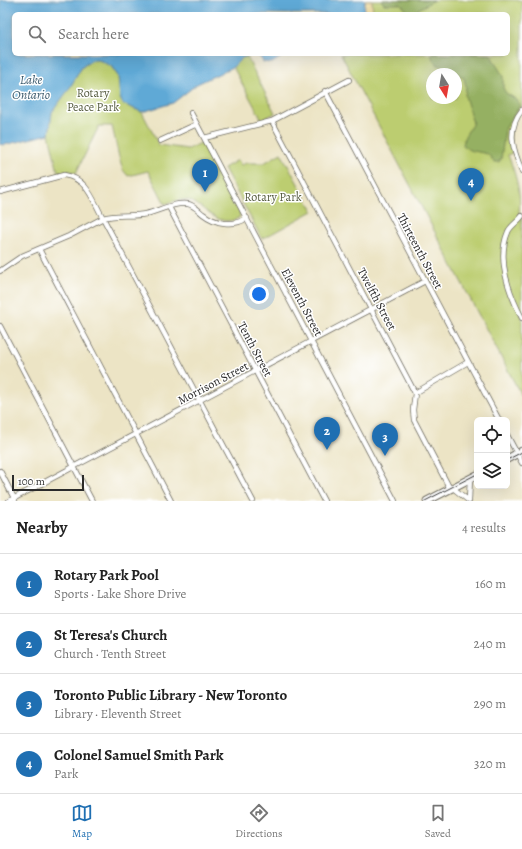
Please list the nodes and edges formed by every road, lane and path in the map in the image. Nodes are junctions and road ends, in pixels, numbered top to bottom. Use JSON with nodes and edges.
{"nodes":[{"id":1,"x":349,"y":80,"type":"dead end"},
{"id":2,"x":325,"y":91,"type":"junction"},
{"id":3,"x":522,"y":110,"type":"edge"},
{"id":4,"x":191,"y":113,"type":"dead end"},
{"id":5,"x":272,"y":121,"type":"junction"},
{"id":6,"x":197,"y":124,"type":"junction"},
{"id":7,"x":204,"y":138,"type":"junction"},
{"id":8,"x":160,"y":142,"type":"dead end"},
{"id":9,"x":522,"y":171,"type":"edge"},
{"id":10,"x":0,"y":192,"type":"edge"},
{"id":11,"x":169,"y":207,"type":"junction"},
{"id":12,"x":103,"y":218,"type":"junction"},
{"id":13,"x":247,"y":218,"type":"junction"},
{"id":14,"x":521,"y":219,"type":"edge"},
{"id":15,"x":39,"y":249,"type":"junction"},
{"id":16,"x":0,"y":271,"type":"edge"},
{"id":17,"x":425,"y":281,"type":"junction"},
{"id":18,"x":371,"y":310,"type":"junction"},
{"id":19,"x":522,"y":318,"type":"edge"},
{"id":20,"x":0,"y":326,"type":"edge"},
{"id":21,"x":312,"y":342,"type":"junction"},
{"id":22,"x":468,"y":362,"type":"junction"},
{"id":23,"x":256,"y":372,"type":"junction"},
{"id":24,"x":415,"y":393,"type":"junction"},
{"id":25,"x":200,"y":401,"type":"junction"},
{"id":26,"x":497,"y":417,"type":"edge"},
{"id":27,"x":137,"y":435,"type":"junction"},
{"id":28,"x":510,"y":439,"type":"edge"},
{"id":29,"x":520,"y":452,"type":"edge"},
{"id":30,"x":510,"y":457,"type":"edge"},
{"id":31,"x":522,"y":463,"type":"edge"},
{"id":32,"x":74,"y":468,"type":"junction"},
{"id":33,"x":0,"y":471,"type":"edge"},
{"id":34,"x":474,"y":477,"type":"edge"},
{"id":35,"x":451,"y":488,"type":"junction"},
{"id":36,"x":15,"y":500,"type":"edge"},
{"id":37,"x":9,"y":501,"type":"edge"},
{"id":38,"x":92,"y":501,"type":"edge"},
{"id":39,"x":171,"y":501,"type":"edge"},
{"id":40,"x":253,"y":501,"type":"edge"},
{"id":41,"x":324,"y":501,"type":"edge"},
{"id":42,"x":395,"y":501,"type":"edge"},
{"id":43,"x":427,"y":501,"type":"edge"}],
"edges":[{"from":1,"to":2,"type":"street"},
{"from":2,"to":5,"type":"street"},
{"from":2,"to":17,"type":"street","name":"Thirteenth Street"},
{"from":3,"to":9,"type":"street"},
{"from":4,"to":6,"type":"street","name":"Eleventh Street"},
{"from":5,"to":7,"type":"street"},
{"from":5,"to":18,"type":"street","name":"Twelfth Street"},
{"from":6,"to":7,"type":"street","name":"Eleventh Street"},
{"from":6,"to":8,"type":"street"},
{"from":7,"to":13,"type":"street","name":"Eleventh Street"},
{"from":10,"to":12,"type":"street"},
{"from":11,"to":12,"type":"street"},
{"from":11,"to":13,"type":"street"},
{"from":11,"to":23,"type":"street","name":"Tenth Street"},
{"from":12,"to":15,"type":"street"},
{"from":12,"to":25,"type":"street"},
{"from":13,"to":21,"type":"street","name":"Eleventh Street"},
{"from":14,"to":19,"type":"street"},
{"from":15,"to":16,"type":"street"},
{"from":15,"to":27,"type":"street"},
{"from":17,"to":18,"type":"street","name":"Morrison Street"},
{"from":17,"to":22,"type":"street","name":"Thirteenth Street"},
{"from":18,"to":21,"type":"street","name":"Morrison Street"},
{"from":18,"to":24,"type":"street","name":"Twelfth Street"},
{"from":20,"to":32,"type":"street"},
{"from":21,"to":23,"type":"street","name":"Morrison Street"},
{"from":21,"to":42,"type":"street","name":"Eleventh Street"},
{"from":22,"to":24,"type":"street"},
{"from":22,"to":26,"type":"street","name":"Thirteenth Street"},
{"from":23,"to":25,"type":"street","name":"Morrison Street"},
{"from":23,"to":41,"type":"street","name":"Tenth Street"},
{"from":24,"to":35,"type":"street"},
{"from":25,"to":27,"type":"street","name":"Morrison Street"},
{"from":25,"to":40,"type":"street"},
{"from":27,"to":32,"type":"street","name":"Morrison Street"},
{"from":27,"to":39,"type":"street"},
{"from":28,"to":29,"type":"street"},
{"from":29,"to":30,"type":"main road"},
{"from":29,"to":31,"type":"street"},
{"from":32,"to":36,"type":"street","name":"Morrison Street"},
{"from":32,"to":38,"type":"street"},
{"from":33,"to":36,"type":"street"},
{"from":34,"to":35,"type":"main road"},
{"from":34,"to":35,"type":"street"},
{"from":35,"to":43,"type":"main road"},
{"from":36,"to":37,"type":"street","name":"Morrison Street"}]}
